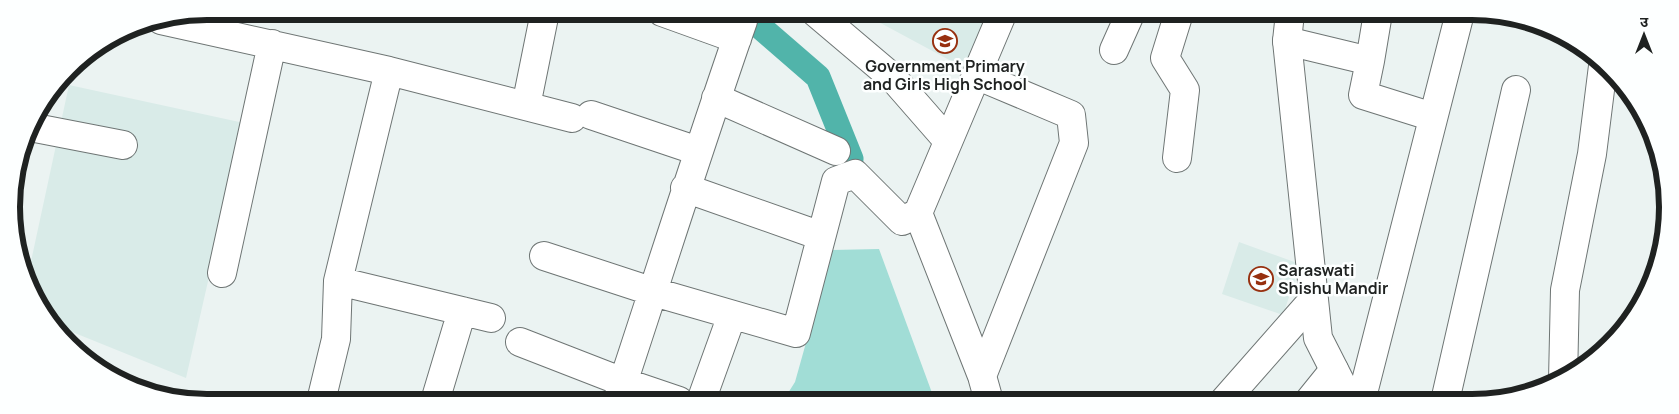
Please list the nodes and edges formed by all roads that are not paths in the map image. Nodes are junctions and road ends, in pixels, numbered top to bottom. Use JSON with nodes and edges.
{"nodes":[{"id":1,"x":543,"y":20,"type":"edge"},
{"id":2,"x":697,"y":20,"type":"edge"},
{"id":3,"x":824,"y":20,"type":"edge"},
{"id":4,"x":999,"y":20,"type":"edge"},
{"id":5,"x":1127,"y":20,"type":"edge"},
{"id":6,"x":1177,"y":20,"type":"edge"},
{"id":7,"x":1289,"y":20,"type":"edge"},
{"id":8,"x":1377,"y":20,"type":"edge"},
{"id":9,"x":1458,"y":20,"type":"edge"},
{"id":10,"x":176,"y":23,"type":"edge"},
{"id":11,"x":1287,"y":41,"type":"junction"},
{"id":12,"x":272,"y":44,"type":"junction"},
{"id":13,"x":1114,"y":50,"type":"dead end"},
{"id":14,"x":1370,"y":61,"type":"junction"},
{"id":15,"x":389,"y":70,"type":"junction"},
{"id":16,"x":1602,"y":73,"type":"edge"},
{"id":17,"x":976,"y":75,"type":"junction"},
{"id":18,"x":1516,"y":90,"type":"dead end"},
{"id":19,"x":716,"y":98,"type":"junction"},
{"id":20,"x":526,"y":106,"type":"junction"},
{"id":21,"x":1433,"y":117,"type":"junction"},
{"id":22,"x":37,"y":128,"type":"edge"},
{"id":23,"x":948,"y":142,"type":"junction"},
{"id":24,"x":123,"y":145,"type":"dead end"},
{"id":25,"x":698,"y":151,"type":"junction"},
{"id":26,"x":836,"y":151,"type":"dead end"},
{"id":27,"x":1178,"y":158,"type":"dead end"},
{"id":28,"x":685,"y":188,"type":"junction"},
{"id":29,"x":918,"y":213,"type":"junction"},
{"id":30,"x":821,"y":236,"type":"junction"},
{"id":31,"x":544,"y":256,"type":"dead end"},
{"id":32,"x":222,"y":273,"type":"dead end"},
{"id":33,"x":338,"y":280,"type":"junction"},
{"id":34,"x":654,"y":292,"type":"junction"},
{"id":35,"x":1313,"y":300,"type":"junction"},
{"id":36,"x":462,"y":311,"type":"junction"},
{"id":37,"x":732,"y":315,"type":"junction"},
{"id":38,"x":490,"y":318,"type":"dead end"},
{"id":39,"x":520,"y":342,"type":"dead end"},
{"id":40,"x":1334,"y":370,"type":"junction"},
{"id":41,"x":1563,"y":371,"type":"edge"},
{"id":42,"x":986,"y":389,"type":"edge"},
{"id":43,"x":620,"y":392,"type":"edge"},
{"id":44,"x":322,"y":394,"type":"edge"},
{"id":45,"x":437,"y":394,"type":"edge"},
{"id":46,"x":633,"y":394,"type":"edge"},
{"id":47,"x":703,"y":394,"type":"edge"},
{"id":48,"x":1230,"y":394,"type":"edge"},
{"id":49,"x":1315,"y":394,"type":"edge"},
{"id":50,"x":1348,"y":394,"type":"edge"},
{"id":51,"x":1353,"y":394,"type":"edge"},
{"id":52,"x":1448,"y":394,"type":"edge"}],
"edges":[{"from":1,"to":20,"type":"street"},
{"from":2,"to":19,"type":"street"},
{"from":3,"to":23,"type":"street"},
{"from":4,"to":17,"type":"street"},
{"from":5,"to":13,"type":"street"},
{"from":6,"to":27,"type":"street"},
{"from":7,"to":11,"type":"street"},
{"from":8,"to":14,"type":"street"},
{"from":9,"to":21,"type":"street"},
{"from":10,"to":12,"type":"street"},
{"from":11,"to":14,"type":"street"},
{"from":11,"to":35,"type":"street"},
{"from":12,"to":15,"type":"street"},
{"from":12,"to":32,"type":"street"},
{"from":14,"to":21,"type":"street"},
{"from":15,"to":20,"type":"street"},
{"from":15,"to":33,"type":"street"},
{"from":16,"to":41,"type":"street"},
{"from":17,"to":23,"type":"street"},
{"from":17,"to":42,"type":"street"},
{"from":18,"to":52,"type":"street"},
{"from":19,"to":25,"type":"street"},
{"from":19,"to":26,"type":"street"},
{"from":20,"to":25,"type":"street"},
{"from":21,"to":51,"type":"street"},
{"from":22,"to":24,"type":"street"},
{"from":23,"to":29,"type":"street"},
{"from":25,"to":28,"type":"street"},
{"from":28,"to":30,"type":"street"},
{"from":28,"to":34,"type":"street"},
{"from":29,"to":30,"type":"street"},
{"from":29,"to":42,"type":"street"},
{"from":30,"to":37,"type":"street"},
{"from":31,"to":34,"type":"street"},
{"from":33,"to":36,"type":"street"},
{"from":33,"to":44,"type":"street"},
{"from":34,"to":37,"type":"street"},
{"from":34,"to":43,"type":"street"},
{"from":35,"to":40,"type":"street"},
{"from":35,"to":48,"type":"street"},
{"from":36,"to":38,"type":"street"},
{"from":36,"to":45,"type":"street"},
{"from":37,"to":47,"type":"street"},
{"from":39,"to":43,"type":"street"},
{"from":40,"to":49,"type":"street"},
{"from":40,"to":50,"type":"street"},
{"from":43,"to":46,"type":"street"}]}
